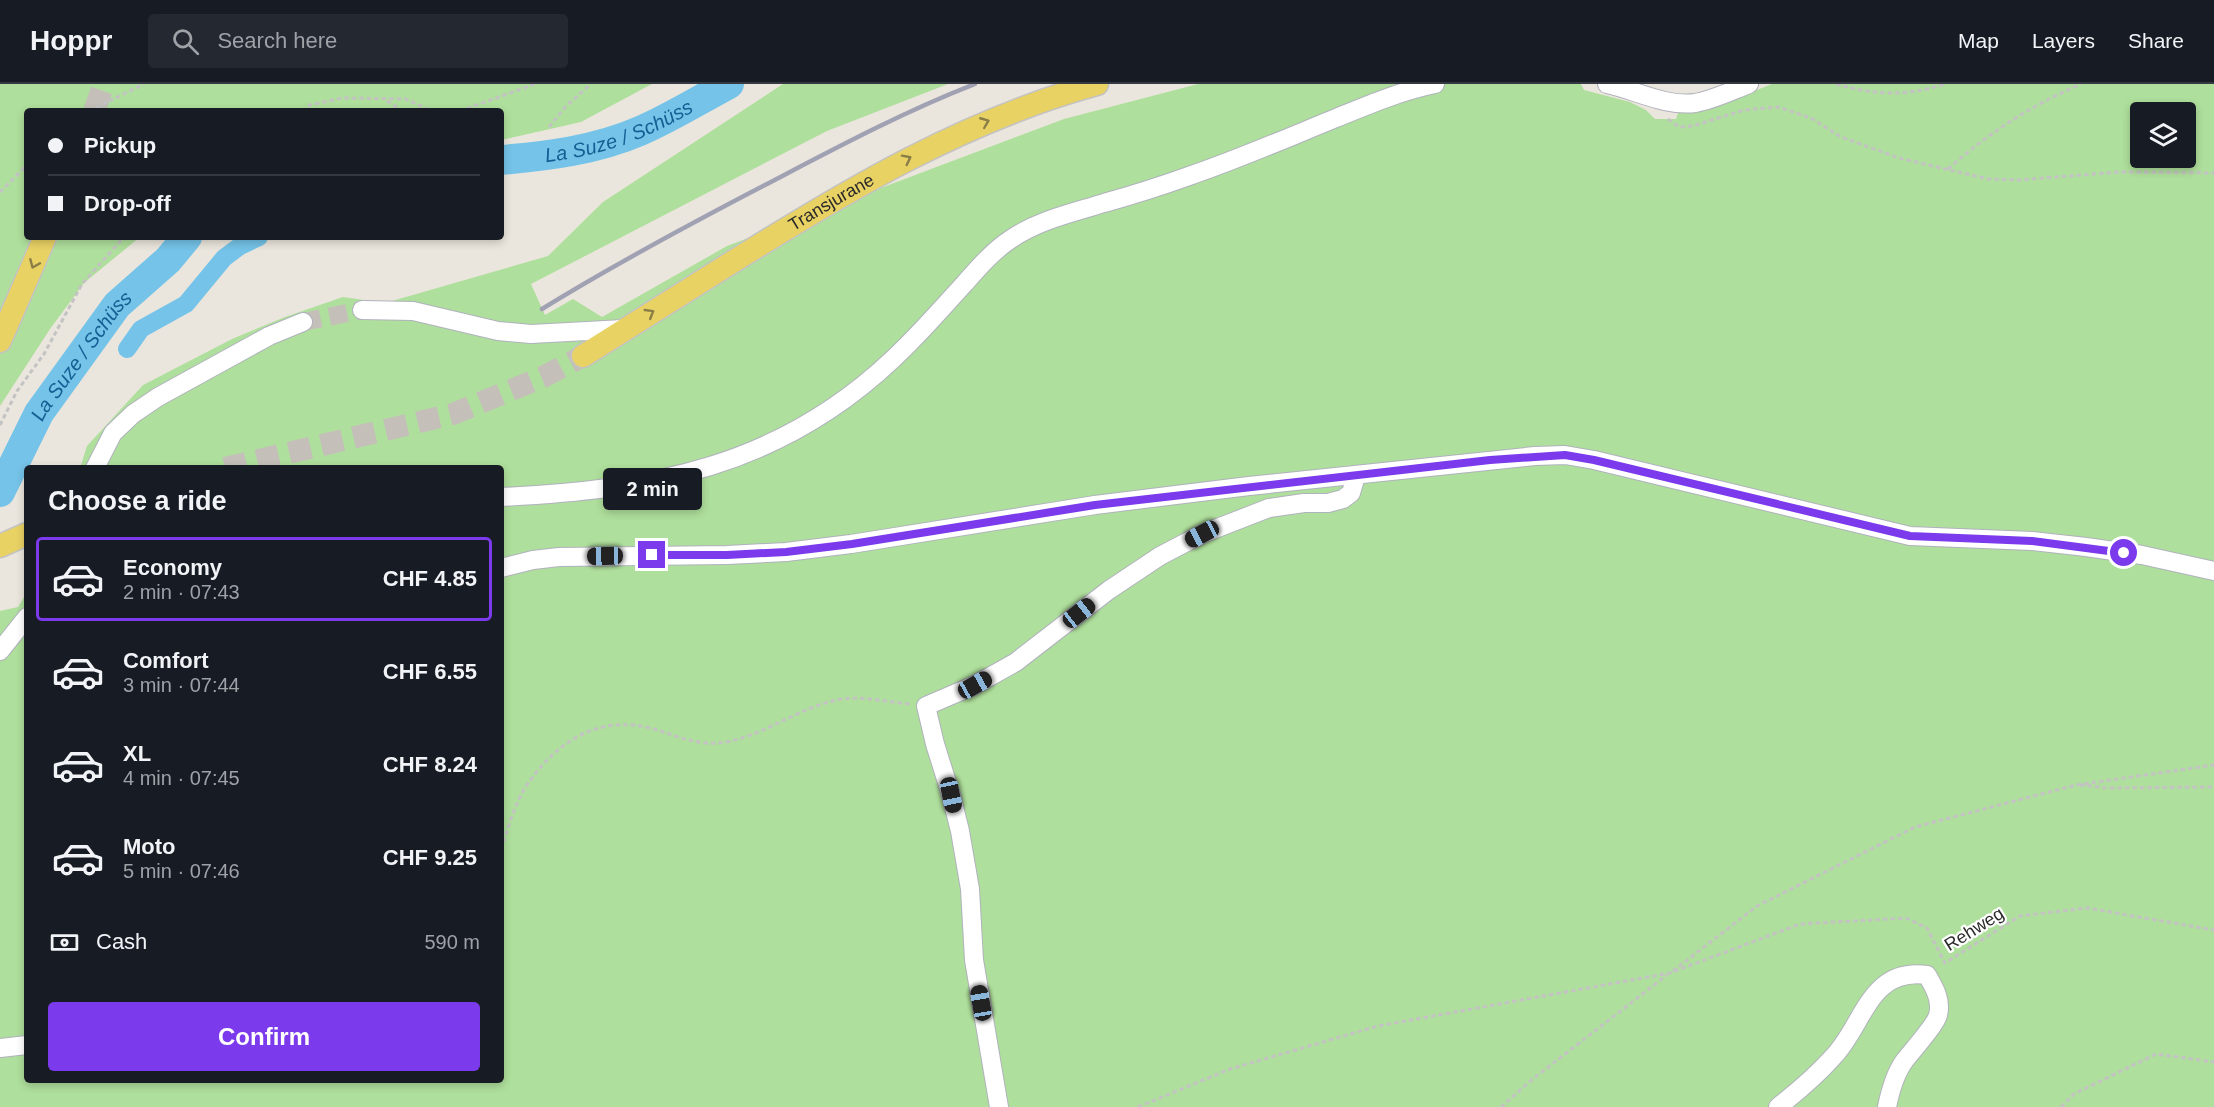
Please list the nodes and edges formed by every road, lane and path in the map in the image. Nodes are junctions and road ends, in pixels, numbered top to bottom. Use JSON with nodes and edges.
{"nodes":[{"id":1,"x":144,"y":84,"type":"edge"},
{"id":2,"x":535,"y":84,"type":"edge"},
{"id":3,"x":591,"y":84,"type":"edge"},
{"id":4,"x":1097,"y":84,"type":"edge"},
{"id":5,"x":1436,"y":84,"type":"edge"},
{"id":6,"x":1607,"y":84,"type":"edge"},
{"id":7,"x":1749,"y":84,"type":"edge"},
{"id":8,"x":1836,"y":84,"type":"edge"},
{"id":9,"x":1945,"y":84,"type":"edge"},
{"id":10,"x":2081,"y":84,"type":"edge"},
{"id":11,"x":385,"y":99,"type":"junction"},
{"id":12,"x":1660,"y":99,"type":"junction"},
{"id":13,"x":94,"y":108,"type":"edge"},
{"id":14,"x":306,"y":108,"type":"edge"},
{"id":15,"x":399,"y":108,"type":"edge"},
{"id":16,"x":426,"y":108,"type":"edge"},
{"id":17,"x":468,"y":108,"type":"edge"},
{"id":18,"x":549,"y":127,"type":"dead end"},
{"id":19,"x":24,"y":168,"type":"edge"},
{"id":20,"x":1948,"y":169,"type":"junction"},
{"id":21,"x":2214,"y":173,"type":"edge"},
{"id":22,"x":0,"y":192,"type":"edge"},
{"id":23,"x":44,"y":240,"type":"edge"},
{"id":24,"x":121,"y":240,"type":"edge"},
{"id":25,"x":362,"y":310,"type":"tunnel mouth"},
{"id":26,"x":303,"y":322,"type":"tunnel mouth"},
{"id":27,"x":624,"y":329,"type":"junction"},
{"id":28,"x":0,"y":340,"type":"edge"},
{"id":29,"x":583,"y":356,"type":"tunnel mouth"},
{"id":30,"x":0,"y":425,"type":"edge"},
{"id":31,"x":96,"y":465,"type":"edge"},
{"id":32,"x":1356,"y":476,"type":"junction"},
{"id":33,"x":504,"y":497,"type":"edge"},
{"id":34,"x":24,"y":535,"type":"edge"},
{"id":35,"x":0,"y":546,"type":"edge"},
{"id":36,"x":504,"y":567,"type":"edge"},
{"id":37,"x":2214,"y":571,"type":"edge"},
{"id":38,"x":24,"y":621,"type":"edge"},
{"id":39,"x":0,"y":651,"type":"edge"},
{"id":40,"x":919,"y":705,"type":"junction"},
{"id":41,"x":2214,"y":765,"type":"edge"},
{"id":42,"x":2076,"y":785,"type":"junction"},
{"id":43,"x":2214,"y":787,"type":"edge"},
{"id":44,"x":504,"y":840,"type":"edge"},
{"id":45,"x":2214,"y":930,"type":"edge"},
{"id":46,"x":1670,"y":973,"type":"junction"},
{"id":47,"x":24,"y":1045,"type":"edge"},
{"id":48,"x":0,"y":1048,"type":"edge"},
{"id":49,"x":2214,"y":1062,"type":"edge"},
{"id":50,"x":999,"y":1107,"type":"edge"},
{"id":51,"x":1138,"y":1107,"type":"edge"},
{"id":52,"x":1501,"y":1107,"type":"edge"},
{"id":53,"x":1778,"y":1107,"type":"edge"},
{"id":54,"x":1887,"y":1107,"type":"edge"},
{"id":55,"x":2061,"y":1107,"type":"edge"}],
"edges":[{"from":1,"to":13,"type":"path"},
{"from":2,"to":17,"type":"path"},
{"from":3,"to":18,"type":"path"},
{"from":27,"to":4,"type":"main road","name":"Transjurane","one_way":true},
{"from":5,"to":33,"type":"street"},
{"from":6,"to":12,"type":"street"},
{"from":7,"to":12,"type":"street"},
{"from":8,"to":9,"type":"path"},
{"from":10,"to":20,"type":"path"},
{"from":11,"to":14,"type":"path"},
{"from":11,"to":15,"type":"path"},
{"from":11,"to":16,"type":"path"},
{"from":12,"to":20,"type":"path"},
{"from":19,"to":22,"type":"path"},
{"from":20,"to":21,"type":"path"},
{"from":23,"to":28,"type":"main road","one_way":true},
{"from":24,"to":30,"type":"path"},
{"from":25,"to":27,"type":"street"},
{"from":26,"to":31,"type":"street"},
{"from":27,"to":29,"type":"main road","name":"Transjurane"},
{"from":32,"to":36,"type":"street"},
{"from":32,"to":37,"type":"street"},
{"from":32,"to":40,"type":"street"},
{"from":34,"to":35,"type":"main road"},
{"from":38,"to":39,"type":"street"},
{"from":40,"to":44,"type":"path"},
{"from":40,"to":50,"type":"street"},
{"from":41,"to":42,"type":"path"},
{"from":42,"to":43,"type":"path"},
{"from":42,"to":46,"type":"path"},
{"from":45,"to":46,"type":"path","name":"Rehweg"},
{"from":46,"to":51,"type":"path"},
{"from":46,"to":52,"type":"path"},
{"from":47,"to":48,"type":"street"},
{"from":49,"to":55,"type":"path"},
{"from":53,"to":54,"type":"street"}]}
